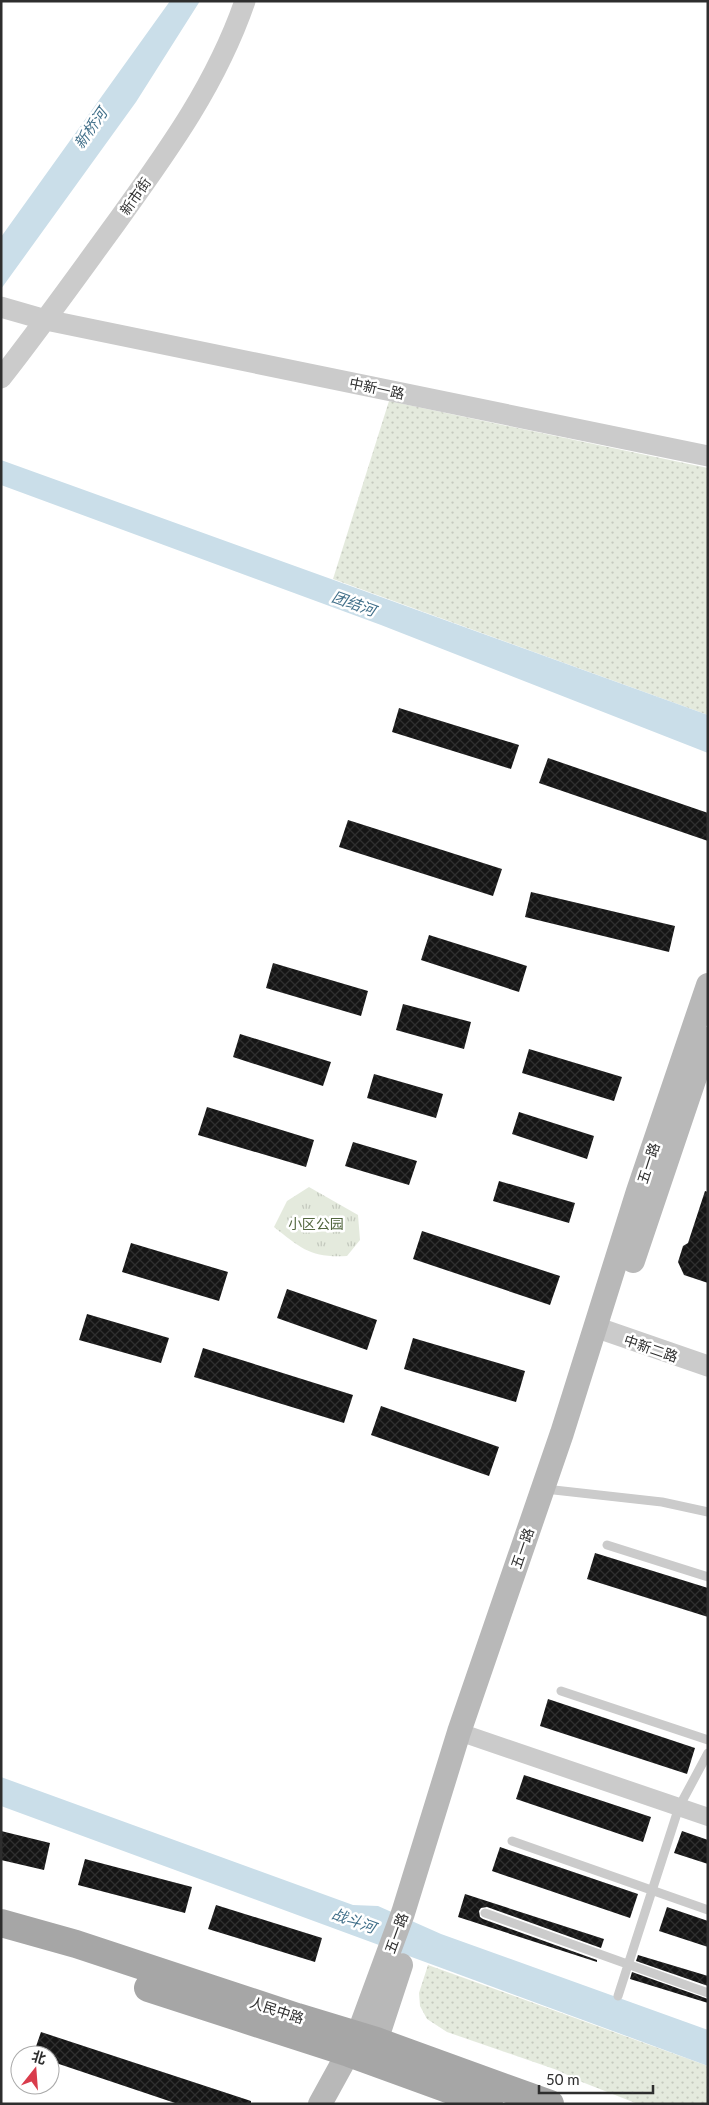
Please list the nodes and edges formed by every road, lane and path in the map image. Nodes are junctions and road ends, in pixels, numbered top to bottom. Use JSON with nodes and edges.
{"nodes":[{"id":1,"x":245,"y":1,"type":"edge"},
{"id":2,"x":2,"y":307,"type":"edge"},
{"id":3,"x":46,"y":320,"type":"junction"},
{"id":4,"x":1,"y":378,"type":"edge"},
{"id":5,"x":708,"y":456,"type":"edge"},
{"id":6,"x":708,"y":985,"type":"edge"},
{"id":7,"x":708,"y":1039,"type":"edge"},
{"id":8,"x":602,"y":1330,"type":"junction"},
{"id":9,"x":708,"y":1366,"type":"edge"},
{"id":10,"x":542,"y":1489,"type":"junction"},
{"id":11,"x":708,"y":1512,"type":"edge"},
{"id":12,"x":607,"y":1545,"type":"dead end"},
{"id":13,"x":708,"y":1577,"type":"edge"},
{"id":14,"x":562,"y":1691,"type":"dead end"},
{"id":15,"x":459,"y":1732,"type":"junction"},
{"id":16,"x":708,"y":1740,"type":"edge"},
{"id":17,"x":708,"y":1753,"type":"edge"},
{"id":18,"x":679,"y":1807,"type":"junction"},
{"id":19,"x":708,"y":1817,"type":"edge"},
{"id":20,"x":512,"y":1841,"type":"dead end"},
{"id":21,"x":652,"y":1890,"type":"junction"},
{"id":22,"x":708,"y":1910,"type":"edge"},
{"id":23,"x":485,"y":1913,"type":"dead end"},
{"id":24,"x":410,"y":1916,"type":"junction"},
{"id":25,"x":1,"y":1923,"type":"edge"},
{"id":26,"x":1,"y":1943,"type":"edge"},
{"id":27,"x":628,"y":1964,"type":"junction"},
{"id":28,"x":708,"y":1993,"type":"edge"},
{"id":29,"x":618,"y":1996,"type":"dead end"},
{"id":30,"x":362,"y":2047,"type":"junction"},
{"id":31,"x":320,"y":2104,"type":"edge"},
{"id":32,"x":338,"y":2104,"type":"edge"},
{"id":33,"x":489,"y":2104,"type":"edge"},
{"id":34,"x":550,"y":2104,"type":"edge"}],
"edges":[{"from":1,"to":3,"type":"street","name":"新市街"},
{"from":2,"to":3,"type":"street","name":"中新一路"},
{"from":3,"to":4,"type":"street","name":"新市街"},
{"from":3,"to":5,"type":"street","name":"中新一路"},
{"from":6,"to":8,"type":"main road","name":"五一路"},
{"from":7,"to":8,"type":"main road","name":"五一路"},
{"from":8,"to":9,"type":"street","name":"中新二路"},
{"from":8,"to":10,"type":"main road","name":"五一路"},
{"from":8,"to":24,"type":"main road","name":"五一路"},
{"from":10,"to":11,"type":"lane"},
{"from":10,"to":15,"type":"main road","name":"五一路"},
{"from":12,"to":13,"type":"lane"},
{"from":14,"to":16,"type":"lane"},
{"from":15,"to":18,"type":"street"},
{"from":15,"to":24,"type":"main road","name":"五一路"},
{"from":17,"to":18,"type":"lane"},
{"from":18,"to":19,"type":"street"},
{"from":18,"to":21,"type":"lane"},
{"from":20,"to":21,"type":"lane"},
{"from":21,"to":22,"type":"lane"},
{"from":21,"to":27,"type":"lane"},
{"from":23,"to":27,"type":"lane"},
{"from":24,"to":30,"type":"main road","name":"五一路"},
{"from":25,"to":30,"type":"main road","name":"人民中路"},
{"from":26,"to":30,"type":"main road","name":"人民中路"},
{"from":27,"to":28,"type":"lane"},
{"from":27,"to":29,"type":"lane"},
{"from":30,"to":31,"type":"main road","name":"五一路"},
{"from":30,"to":32,"type":"main road","name":"五一路"},
{"from":30,"to":33,"type":"main road","name":"人民中路"},
{"from":30,"to":34,"type":"main road","name":"人民中路"}]}
